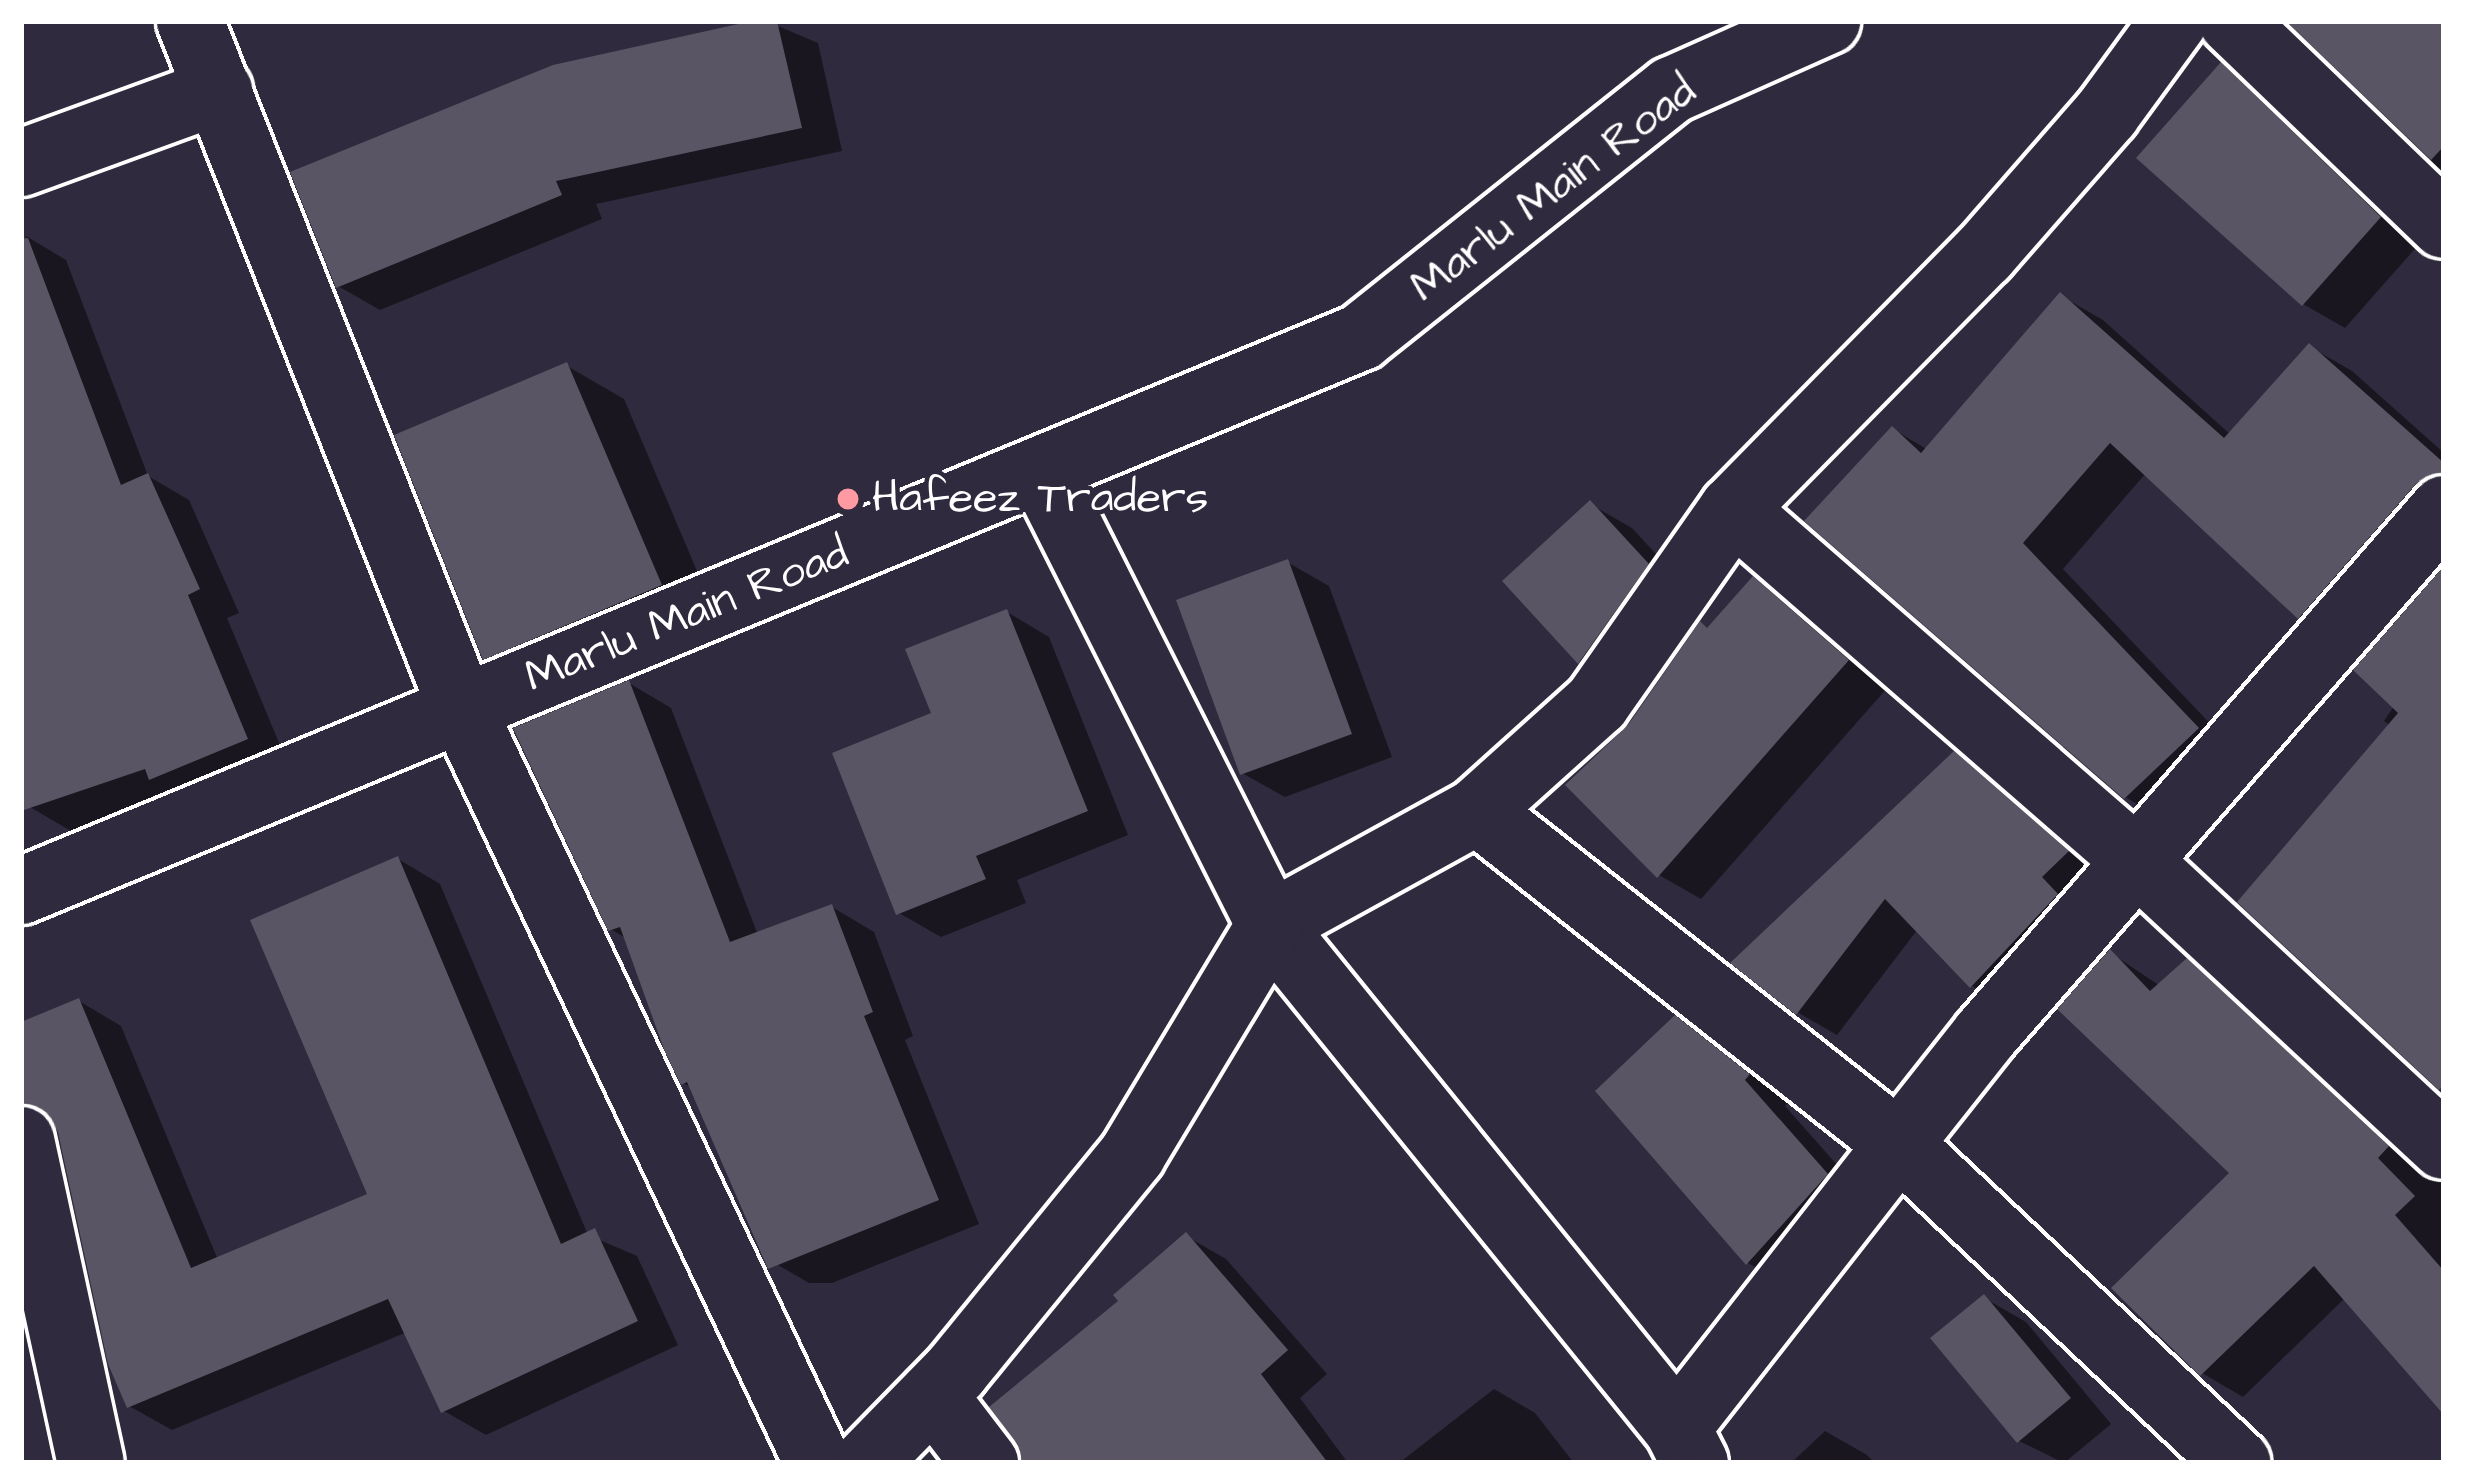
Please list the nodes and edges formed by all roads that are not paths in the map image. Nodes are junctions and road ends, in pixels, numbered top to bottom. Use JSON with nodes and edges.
{"nodes":[{"id":1,"x":190,"y":21,"type":"edge"},
{"id":2,"x":1828,"y":21,"type":"edge"},
{"id":3,"x":2174,"y":21,"type":"edge"},
{"id":4,"x":2232,"y":21,"type":"edge"},
{"id":5,"x":219,"y":91,"type":"junction"},
{"id":6,"x":21,"y":163,"type":"edge"},
{"id":7,"x":2444,"y":225,"type":"edge"},
{"id":8,"x":1041,"y":470,"type":"junction"},
{"id":9,"x":1733,"y":509,"type":"junction"},
{"id":10,"x":2444,"y":509,"type":"edge"},
{"id":11,"x":461,"y":709,"type":"junction"},
{"id":12,"x":1477,"y":811,"type":"junction"},
{"id":13,"x":2136,"y":860,"type":"junction"},
{"id":14,"x":21,"y":891,"type":"edge"},
{"id":15,"x":1270,"y":925,"type":"junction"},
{"id":16,"x":21,"y":1140,"type":"edge"},
{"id":17,"x":1899,"y":1144,"type":"junction"},
{"id":18,"x":2444,"y":1146,"type":"edge"},
{"id":19,"x":932,"y":1395,"type":"junction"},
{"id":20,"x":1686,"y":1446,"type":"edge"},
{"id":21,"x":91,"y":1463,"type":"edge"},
{"id":22,"x":818,"y":1463,"type":"edge"},
{"id":23,"x":866,"y":1463,"type":"edge"},
{"id":24,"x":985,"y":1463,"type":"edge"},
{"id":25,"x":2237,"y":1463,"type":"edge"}],
"edges":[{"from":1,"to":5,"type":"street"},
{"from":2,"to":8,"type":"street","name":"Marlu Main Road"},
{"from":3,"to":9,"type":"street"},
{"from":4,"to":7,"type":"street"},
{"from":5,"to":6,"type":"street"},
{"from":5,"to":11,"type":"street"},
{"from":8,"to":11,"type":"street","name":"Marlu Main Road"},
{"from":8,"to":15,"type":"street"},
{"from":9,"to":12,"type":"street"},
{"from":9,"to":13,"type":"street"},
{"from":10,"to":13,"type":"street"},
{"from":11,"to":14,"type":"street","name":"Marlu Main Road"},
{"from":11,"to":22,"type":"street"},
{"from":12,"to":15,"type":"street"},
{"from":12,"to":17,"type":"street"},
{"from":13,"to":17,"type":"street"},
{"from":13,"to":18,"type":"street"},
{"from":15,"to":19,"type":"street"},
{"from":15,"to":20,"type":"street"},
{"from":16,"to":21,"type":"street"},
{"from":17,"to":20,"type":"street"},
{"from":17,"to":25,"type":"street"},
{"from":19,"to":23,"type":"street"},
{"from":19,"to":24,"type":"street"}]}
